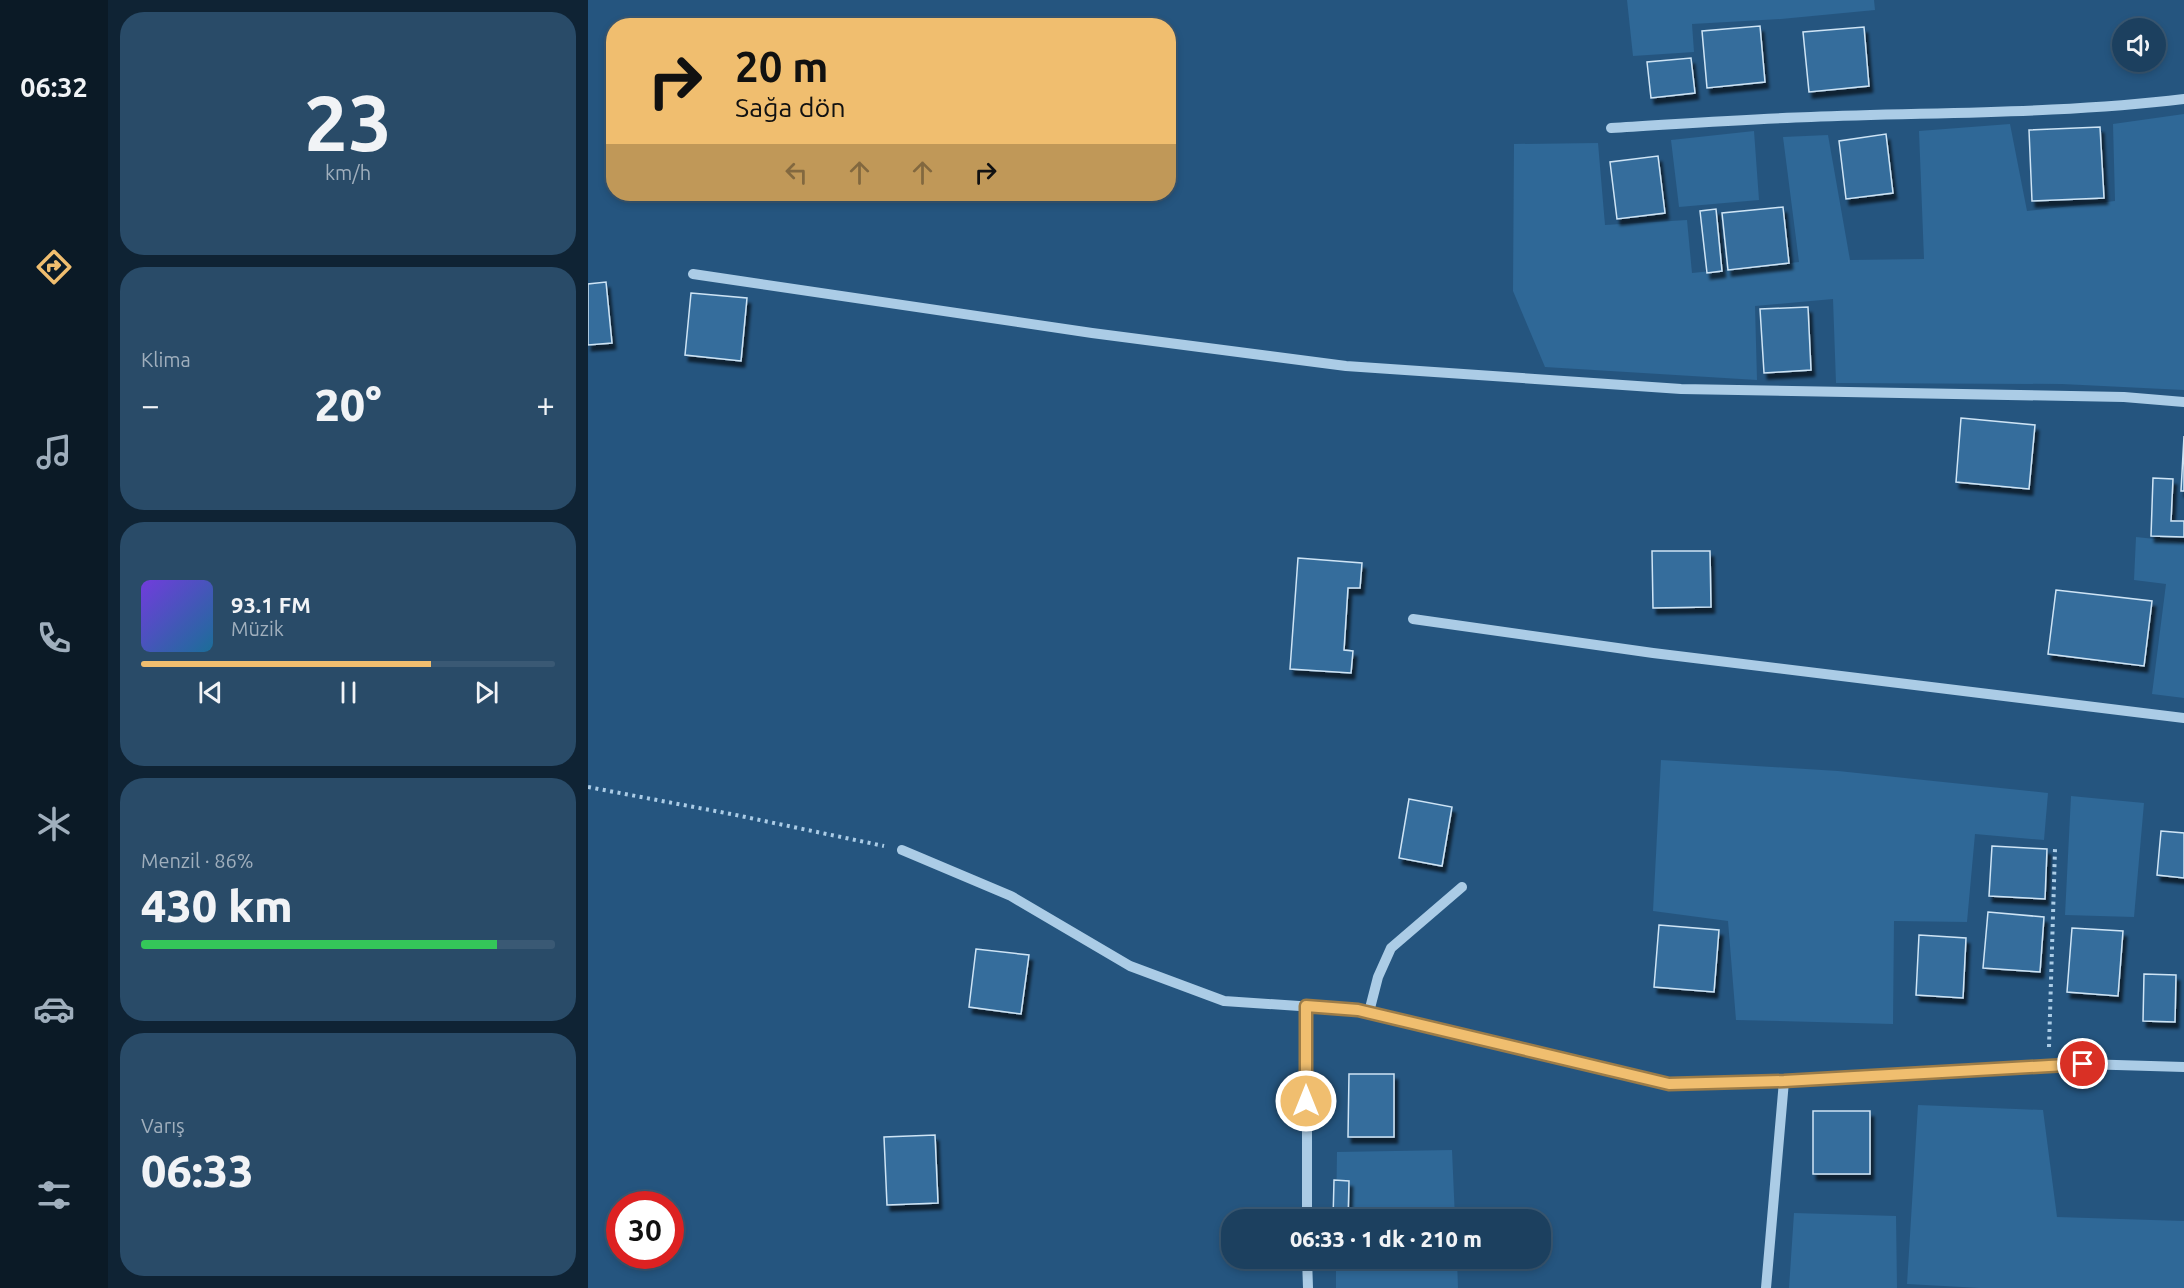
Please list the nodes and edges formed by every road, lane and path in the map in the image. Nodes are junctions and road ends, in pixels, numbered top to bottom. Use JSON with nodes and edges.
{"nodes":[{"id":1,"x":2184,"y":99,"type":"edge"},
{"id":2,"x":1611,"y":128,"type":"dead end"},
{"id":3,"x":693,"y":274,"type":"dead end"},
{"id":4,"x":2184,"y":402,"type":"edge"},
{"id":5,"x":1413,"y":619,"type":"dead end"},
{"id":6,"x":2184,"y":718,"type":"edge"},
{"id":7,"x":588,"y":787,"type":"edge"},
{"id":8,"x":2055,"y":849,"type":"dead end"},
{"id":9,"x":902,"y":850,"type":"joint"},
{"id":10,"x":1462,"y":887,"type":"dead end"},
{"id":11,"x":1306,"y":1006,"type":"junction"},
{"id":12,"x":1369,"y":1012,"type":"junction"},
{"id":13,"x":2049,"y":1066,"type":"junction"},
{"id":14,"x":2184,"y":1067,"type":"edge"},
{"id":15,"x":1784,"y":1081,"type":"junction"},
{"id":16,"x":1307,"y":1209,"type":"edge"},
{"id":17,"x":1307,"y":1269,"type":"edge"},
{"id":18,"x":1308,"y":1288,"type":"edge"},
{"id":19,"x":1766,"y":1288,"type":"edge"}],
"edges":[{"from":1,"to":2,"type":"street"},
{"from":3,"to":4,"type":"street"},
{"from":5,"to":6,"type":"street"},
{"from":7,"to":9,"type":"path"},
{"from":8,"to":13,"type":"path"},
{"from":9,"to":11,"type":"street"},
{"from":10,"to":12,"type":"street"},
{"from":11,"to":12,"type":"street"},
{"from":11,"to":16,"type":"street"},
{"from":12,"to":15,"type":"street"},
{"from":13,"to":14,"type":"street"},
{"from":13,"to":15,"type":"street"},
{"from":15,"to":19,"type":"street"},
{"from":17,"to":18,"type":"street"}]}
